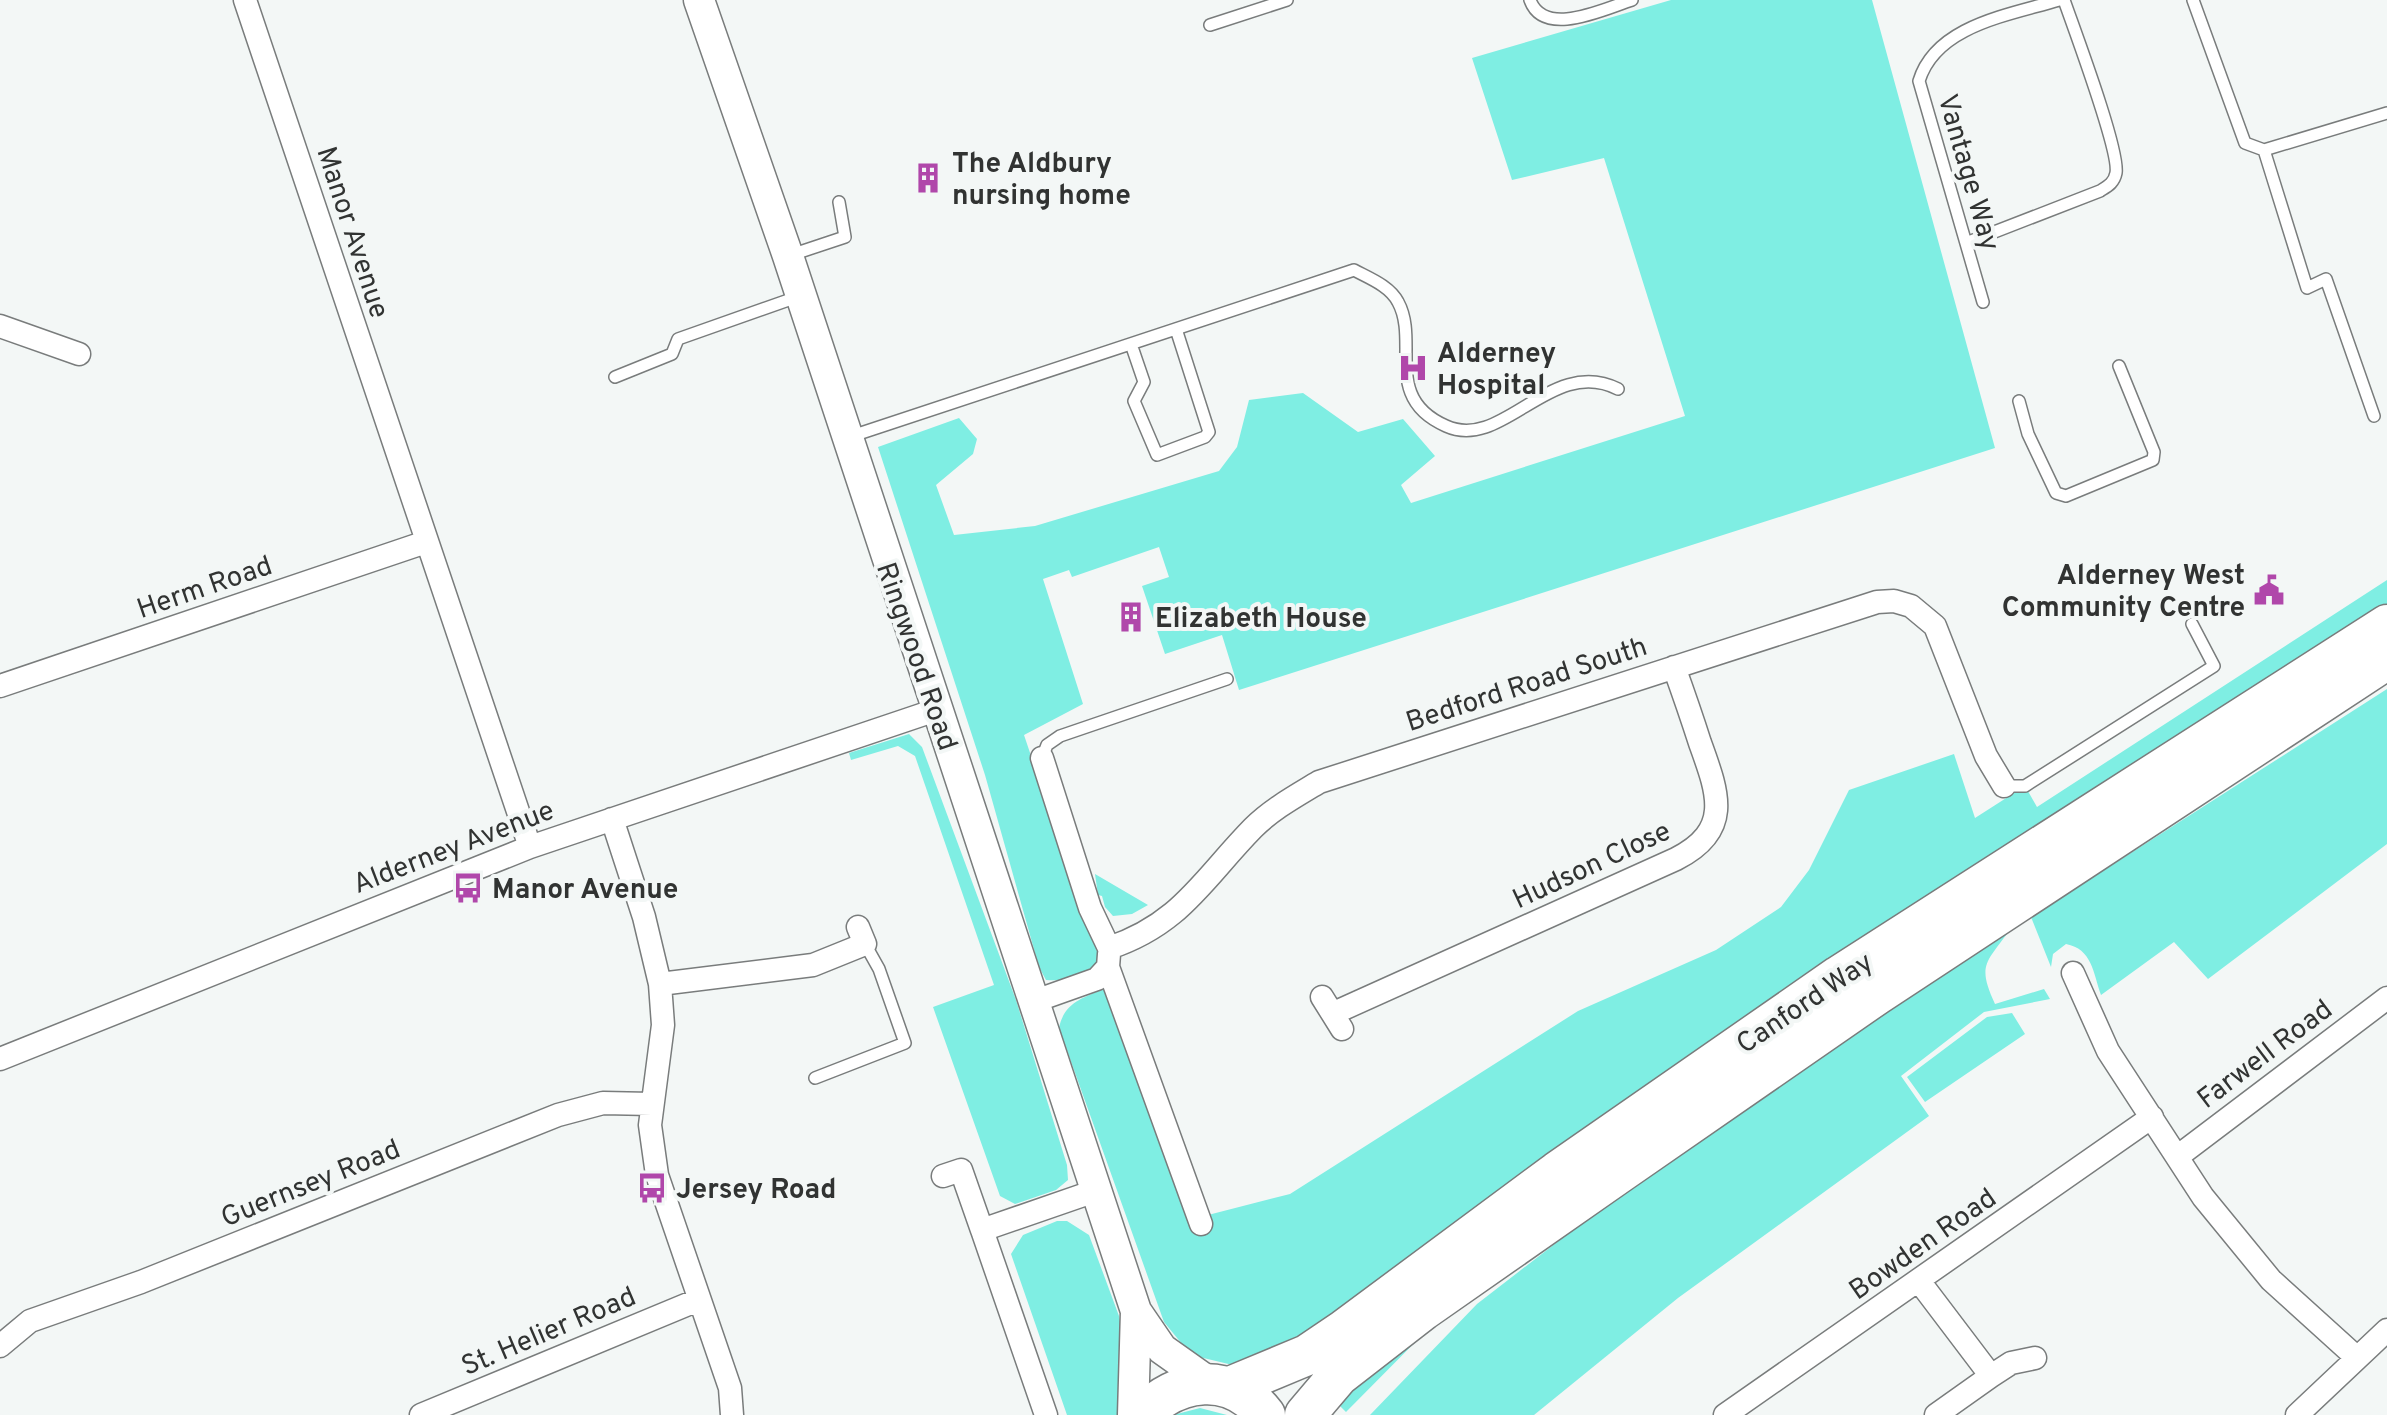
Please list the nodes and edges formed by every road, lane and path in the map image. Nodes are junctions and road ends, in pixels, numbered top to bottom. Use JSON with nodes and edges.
{"nodes":[{"id":1,"x":245,"y":0,"type":"edge"},
{"id":2,"x":699,"y":0,"type":"edge"},
{"id":3,"x":1287,"y":0,"type":"edge"},
{"id":4,"x":1530,"y":0,"type":"edge"},
{"id":5,"x":1632,"y":0,"type":"edge"},
{"id":6,"x":2062,"y":0,"type":"edge"},
{"id":7,"x":2193,"y":0,"type":"edge"},
{"id":8,"x":1210,"y":25,"type":"dead end"},
{"id":9,"x":2387,"y":113,"type":"edge"},
{"id":10,"x":2264,"y":150,"type":"junction"},
{"id":11,"x":839,"y":202,"type":"dead end"},
{"id":12,"x":1966,"y":243,"type":"junction"},
{"id":13,"x":788,"y":256,"type":"junction"},
{"id":14,"x":801,"y":296,"type":"junction"},
{"id":15,"x":1983,"y":302,"type":"dead end"},
{"id":16,"x":0,"y":326,"type":"edge"},
{"id":17,"x":1176,"y":329,"type":"junction"},
{"id":18,"x":1131,"y":344,"type":"junction"},
{"id":19,"x":79,"y":354,"type":"dead end"},
{"id":20,"x":2119,"y":366,"type":"dead end"},
{"id":21,"x":615,"y":377,"type":"dead end"},
{"id":22,"x":1618,"y":389,"type":"dead end"},
{"id":23,"x":2019,"y":401,"type":"dead end"},
{"id":24,"x":2374,"y":416,"type":"dead end"},
{"id":25,"x":845,"y":439,"type":"junction"},
{"id":26,"x":426,"y":542,"type":"junction"},
{"id":27,"x":2192,"y":624,"type":"dead end"},
{"id":28,"x":2387,"y":625,"type":"edge"},
{"id":29,"x":2387,"y":659,"type":"edge"},
{"id":30,"x":1674,"y":667,"type":"junction"},
{"id":31,"x":1227,"y":679,"type":"dead end"},
{"id":32,"x":0,"y":686,"type":"edge"},
{"id":33,"x":936,"y":710,"type":"junction"},
{"id":34,"x":1042,"y":758,"type":"joint"},
{"id":35,"x":2004,"y":786,"type":"joint"},
{"id":36,"x":612,"y":819,"type":"junction"},
{"id":37,"x":530,"y":847,"type":"junction"},
{"id":38,"x":862,"y":936,"type":"joint"},
{"id":39,"x":1108,"y":958,"type":"junction"},
{"id":40,"x":2073,"y":973,"type":"dead end"},
{"id":41,"x":660,"y":984,"type":"junction"},
{"id":42,"x":2387,"y":998,"type":"edge"},
{"id":43,"x":1035,"y":1001,"type":"junction"},
{"id":44,"x":1332,"y":1013,"type":"dead end"},
{"id":45,"x":0,"y":1059,"type":"edge"},
{"id":46,"x":815,"y":1078,"type":"dead end"},
{"id":47,"x":652,"y":1104,"type":"junction"},
{"id":48,"x":2152,"y":1117,"type":"junction"},
{"id":49,"x":2177,"y":1157,"type":"junction"},
{"id":50,"x":952,"y":1173,"type":"dead end"},
{"id":51,"x":1095,"y":1191,"type":"junction"},
{"id":52,"x":1201,"y":1224,"type":"dead end"},
{"id":53,"x":982,"y":1230,"type":"junction"},
{"id":54,"x":1919,"y":1281,"type":"junction"},
{"id":55,"x":698,"y":1300,"type":"junction"},
{"id":56,"x":1136,"y":1311,"type":"junction"},
{"id":57,"x":2387,"y":1330,"type":"edge"},
{"id":58,"x":0,"y":1346,"type":"edge"},
{"id":59,"x":2356,"y":1357,"type":"junction"},
{"id":60,"x":2035,"y":1358,"type":"dead end"},
{"id":61,"x":1991,"y":1376,"type":"junction"},
{"id":62,"x":1220,"y":1385,"type":"junction"},
{"id":63,"x":421,"y":1415,"type":"edge"},
{"id":64,"x":732,"y":1415,"type":"edge"},
{"id":65,"x":1046,"y":1415,"type":"edge"},
{"id":66,"x":1133,"y":1415,"type":"edge"},
{"id":67,"x":1142,"y":1415,"type":"edge"},
{"id":68,"x":1265,"y":1415,"type":"edge"},
{"id":69,"x":1305,"y":1415,"type":"edge"},
{"id":70,"x":1725,"y":1415,"type":"edge"},
{"id":71,"x":1936,"y":1415,"type":"edge"},
{"id":72,"x":2297,"y":1415,"type":"edge"}],
"edges":[{"from":1,"to":26,"type":"street","name":"Manor Avenue"},
{"from":2,"to":13,"type":"main road","name":"Ringwood Road"},
{"from":3,"to":8,"type":"lane"},
{"from":4,"to":5,"type":"lane"},
{"from":6,"to":12,"type":"lane","name":"Vantage Way"},
{"from":6,"to":12,"type":"lane"},
{"from":7,"to":10,"type":"lane"},
{"from":9,"to":10,"type":"lane"},
{"from":10,"to":24,"type":"lane"},
{"from":11,"to":13,"type":"lane"},
{"from":12,"to":15,"type":"lane","name":"Vantage Way"},
{"from":13,"to":14,"type":"main road","name":"Ringwood Road"},
{"from":14,"to":21,"type":"lane"},
{"from":14,"to":25,"type":"main road","name":"Ringwood Road"},
{"from":16,"to":19,"type":"street"},
{"from":17,"to":18,"type":"lane"},
{"from":17,"to":18,"type":"lane"},
{"from":17,"to":22,"type":"lane"},
{"from":18,"to":25,"type":"lane"},
{"from":20,"to":23,"type":"lane"},
{"from":25,"to":33,"type":"main road","name":"Ringwood Road"},
{"from":26,"to":32,"type":"street","name":"Herm Road"},
{"from":26,"to":37,"type":"street","name":"Manor Avenue"},
{"from":27,"to":35,"type":"lane"},
{"from":28,"to":62,"type":"highway","name":"Canford Way"},
{"from":29,"to":69,"type":"highway","name":"Canford Way"},
{"from":30,"to":35,"type":"street","name":"Bedford Road South"},
{"from":30,"to":39,"type":"street","name":"Bedford Road South"},
{"from":30,"to":44,"type":"street","name":"Hudson Close"},
{"from":31,"to":34,"type":"lane"},
{"from":33,"to":36,"type":"street","name":"Alderney Avenue"},
{"from":33,"to":43,"type":"main road","name":"Ringwood Road"},
{"from":34,"to":39,"type":"street"},
{"from":36,"to":37,"type":"street","name":"Alderney Avenue"},
{"from":36,"to":41,"type":"street"},
{"from":37,"to":45,"type":"street","name":"Alderney Avenue"},
{"from":38,"to":41,"type":"street"},
{"from":38,"to":46,"type":"lane"},
{"from":39,"to":43,"type":"street","name":"Bedford Road South"},
{"from":39,"to":52,"type":"street"},
{"from":40,"to":48,"type":"street"},
{"from":41,"to":47,"type":"street"},
{"from":42,"to":49,"type":"street","name":"Farwell Road"},
{"from":43,"to":51,"type":"main road","name":"Ringwood Road"},
{"from":47,"to":55,"type":"street"},
{"from":47,"to":58,"type":"street","name":"Guernsey Road"},
{"from":48,"to":49,"type":"street"},
{"from":48,"to":54,"type":"street","name":"Bowden Road"},
{"from":49,"to":59,"type":"street"},
{"from":50,"to":53,"type":"street"},
{"from":51,"to":53,"type":"street"},
{"from":51,"to":56,"type":"main road","name":"Ringwood Road"},
{"from":53,"to":65,"type":"street"},
{"from":54,"to":61,"type":"street"},
{"from":54,"to":70,"type":"street","name":"Bowden Road"},
{"from":55,"to":63,"type":"street","name":"St. Helier Road"},
{"from":55,"to":64,"type":"street"},
{"from":56,"to":62,"type":"main road","name":"Ringwood Road"},
{"from":56,"to":66,"type":"main road","name":"Ringwood Road"},
{"from":57,"to":59,"type":"street"},
{"from":59,"to":72,"type":"street"},
{"from":60,"to":61,"type":"street"},
{"from":61,"to":71,"type":"street"},
{"from":62,"to":67,"type":"highway","name":"Canford Way"},
{"from":62,"to":68,"type":"highway"}]}
